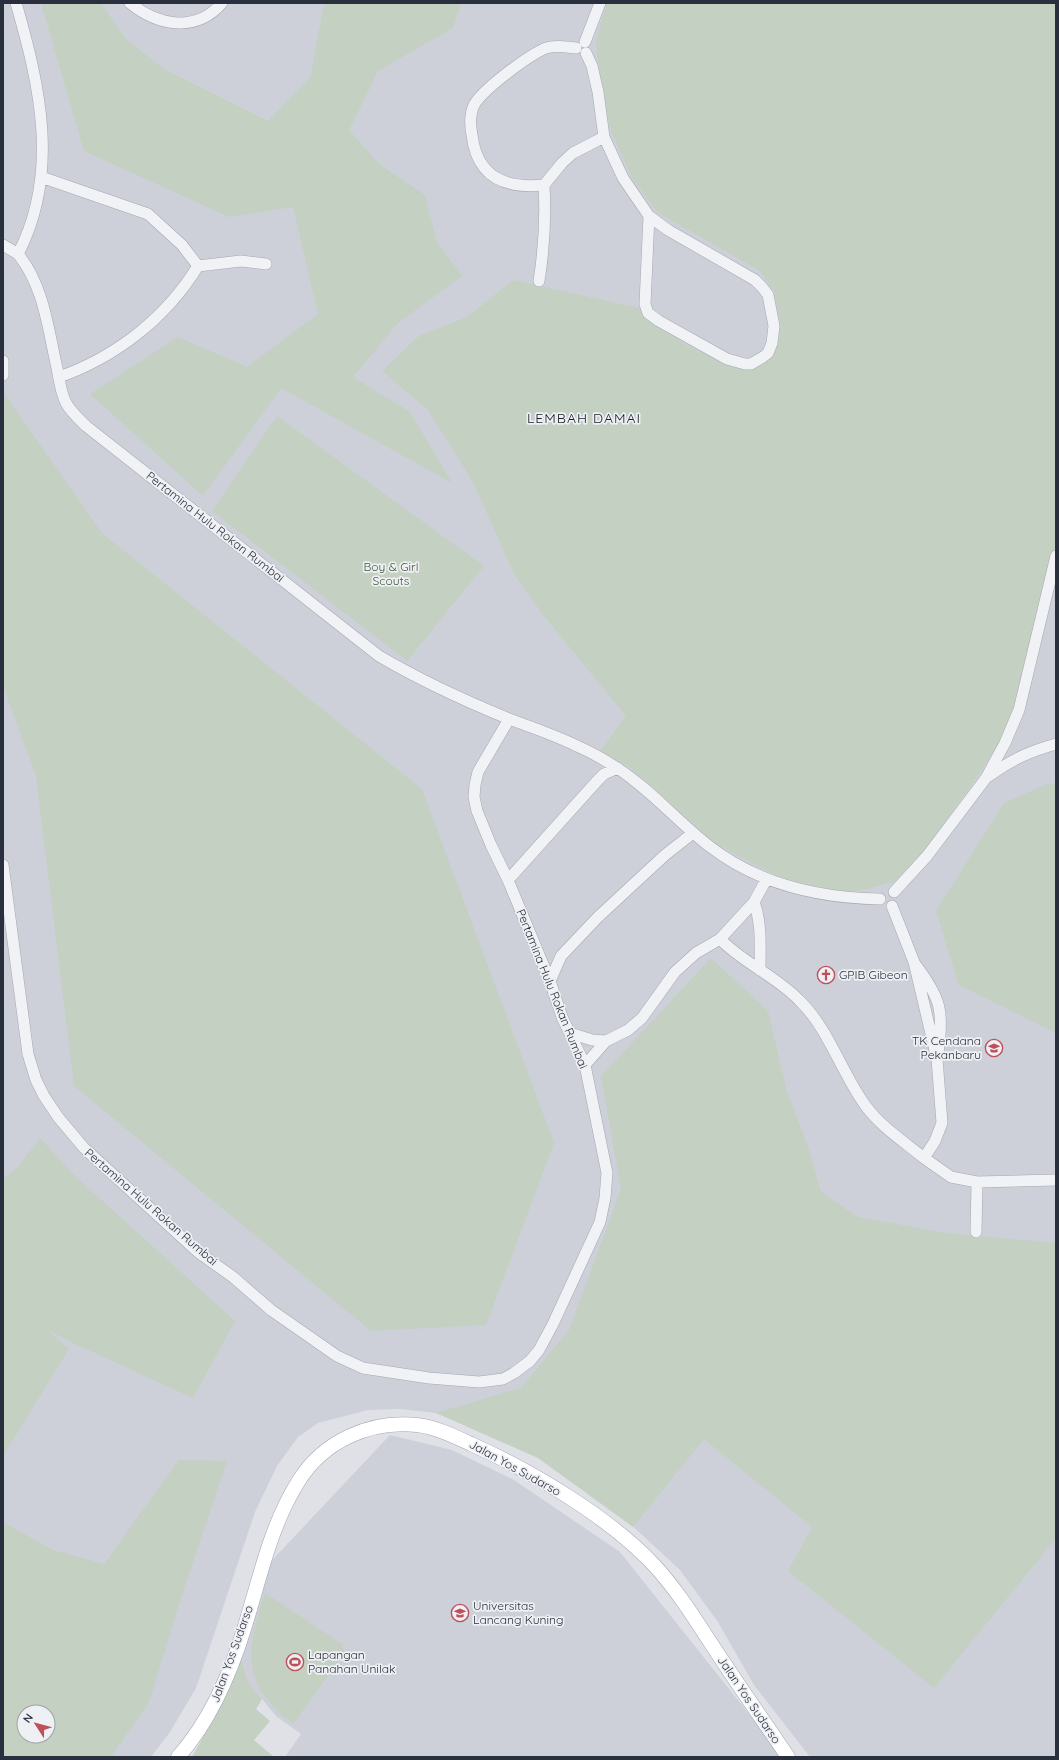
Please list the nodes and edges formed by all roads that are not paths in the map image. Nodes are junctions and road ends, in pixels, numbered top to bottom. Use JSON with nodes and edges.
{"nodes":[{"id":1,"x":16,"y":3,"type":"edge"},
{"id":2,"x":130,"y":3,"type":"edge"},
{"id":3,"x":222,"y":3,"type":"edge"},
{"id":4,"x":600,"y":3,"type":"edge"},
{"id":5,"x":582,"y":47,"type":"junction"},
{"id":6,"x":604,"y":137,"type":"junction"},
{"id":7,"x":41,"y":177,"type":"junction"},
{"id":8,"x":544,"y":185,"type":"junction"},
{"id":9,"x":649,"y":216,"type":"junction"},
{"id":10,"x":3,"y":245,"type":"edge"},
{"id":11,"x":18,"y":254,"type":"junction"},
{"id":12,"x":266,"y":264,"type":"dead end"},
{"id":13,"x":198,"y":266,"type":"junction"},
{"id":14,"x":539,"y":281,"type":"dead end"},
{"id":15,"x":3,"y":361,"type":"edge"},
{"id":16,"x":3,"y":375,"type":"edge"},
{"id":17,"x":59,"y":378,"type":"junction"},
{"id":18,"x":1056,"y":556,"type":"edge"},
{"id":19,"x":509,"y":719,"type":"junction"},
{"id":20,"x":1056,"y":744,"type":"edge"},
{"id":21,"x":618,"y":768,"type":"junction"},
{"id":22,"x":986,"y":778,"type":"junction"},
{"id":23,"x":693,"y":833,"type":"junction"},
{"id":24,"x":3,"y":865,"type":"edge"},
{"id":25,"x":508,"y":880,"type":"junction"},
{"id":26,"x":766,"y":880,"type":"junction"},
{"id":27,"x":894,"y":892,"type":"junction"},
{"id":28,"x":880,"y":899,"type":"junction"},
{"id":29,"x":754,"y":902,"type":"junction"},
{"id":30,"x":892,"y":906,"type":"junction"},
{"id":31,"x":720,"y":938,"type":"junction"},
{"id":32,"x":538,"y":956,"type":"junction"},
{"id":33,"x":560,"y":956,"type":"junction"},
{"id":34,"x":914,"y":962,"type":"junction"},
{"id":35,"x":760,"y":970,"type":"junction"},
{"id":36,"x":550,"y":981,"type":"junction"},
{"id":37,"x":570,"y":1033,"type":"junction"},
{"id":38,"x":606,"y":1041,"type":"junction"},
{"id":39,"x":937,"y":1059,"type":"junction"},
{"id":40,"x":585,"y":1065,"type":"junction"},
{"id":41,"x":924,"y":1158,"type":"junction"},
{"id":42,"x":1056,"y":1180,"type":"edge"},
{"id":43,"x":977,"y":1182,"type":"junction"},
{"id":44,"x":976,"y":1232,"type":"dead end"},
{"id":45,"x":178,"y":1757,"type":"edge"},
{"id":46,"x":788,"y":1757,"type":"edge"}],
"edges":[{"from":1,"to":7,"type":"street"},
{"from":2,"to":3,"type":"street"},
{"from":4,"to":5,"type":"street"},
{"from":5,"to":6,"type":"street"},
{"from":5,"to":8,"type":"street"},
{"from":6,"to":8,"type":"street"},
{"from":6,"to":9,"type":"street"},
{"from":7,"to":11,"type":"street"},
{"from":7,"to":13,"type":"street"},
{"from":8,"to":14,"type":"street"},
{"from":9,"to":9,"type":"street"},
{"from":10,"to":11,"type":"street"},
{"from":11,"to":17,"type":"street","name":"Pertamina Hulu Rokan Rumbai"},
{"from":12,"to":13,"type":"street"},
{"from":13,"to":17,"type":"street"},
{"from":15,"to":16,"type":"street"},
{"from":17,"to":19,"type":"street","name":"Pertamina Hulu Rokan Rumbai"},
{"from":18,"to":22,"type":"street"},
{"from":19,"to":21,"type":"street","name":"Pertamina Hulu Rokan Rumbai"},
{"from":19,"to":25,"type":"street","name":"Pertamina Hulu Rokan Rumbai"},
{"from":20,"to":22,"type":"street"},
{"from":21,"to":23,"type":"street","name":"Pertamina Hulu Rokan Rumbai"},
{"from":21,"to":25,"type":"street"},
{"from":22,"to":27,"type":"street"},
{"from":23,"to":26,"type":"street","name":"Pertamina Hulu Rokan Rumbai"},
{"from":23,"to":33,"type":"street"},
{"from":24,"to":40,"type":"street","name":"Pertamina Hulu Rokan Rumbai"},
{"from":25,"to":32,"type":"street","name":"Pertamina Hulu Rokan Rumbai"},
{"from":26,"to":28,"type":"street","name":"Pertamina Hulu Rokan Rumbai"},
{"from":26,"to":29,"type":"street"},
{"from":27,"to":28,"type":"street"},
{"from":27,"to":30,"type":"street"},
{"from":28,"to":30,"type":"street"},
{"from":29,"to":31,"type":"street"},
{"from":29,"to":35,"type":"street"},
{"from":30,"to":34,"type":"street"},
{"from":31,"to":35,"type":"street"},
{"from":31,"to":38,"type":"street"},
{"from":32,"to":33,"type":"street"},
{"from":32,"to":36,"type":"street","name":"Pertamina Hulu Rokan Rumbai"},
{"from":33,"to":36,"type":"street"},
{"from":34,"to":39,"type":"street"},
{"from":34,"to":39,"type":"street"},
{"from":35,"to":41,"type":"street"},
{"from":36,"to":37,"type":"street","name":"Pertamina Hulu Rokan Rumbai"},
{"from":37,"to":38,"type":"street"},
{"from":37,"to":40,"type":"street","name":"Pertamina Hulu Rokan Rumbai"},
{"from":38,"to":40,"type":"street"},
{"from":39,"to":41,"type":"street"},
{"from":41,"to":43,"type":"street"},
{"from":42,"to":43,"type":"street"},
{"from":43,"to":44,"type":"street"},
{"from":45,"to":46,"type":"main road","name":"Jalan Yos Sudarso"}]}
